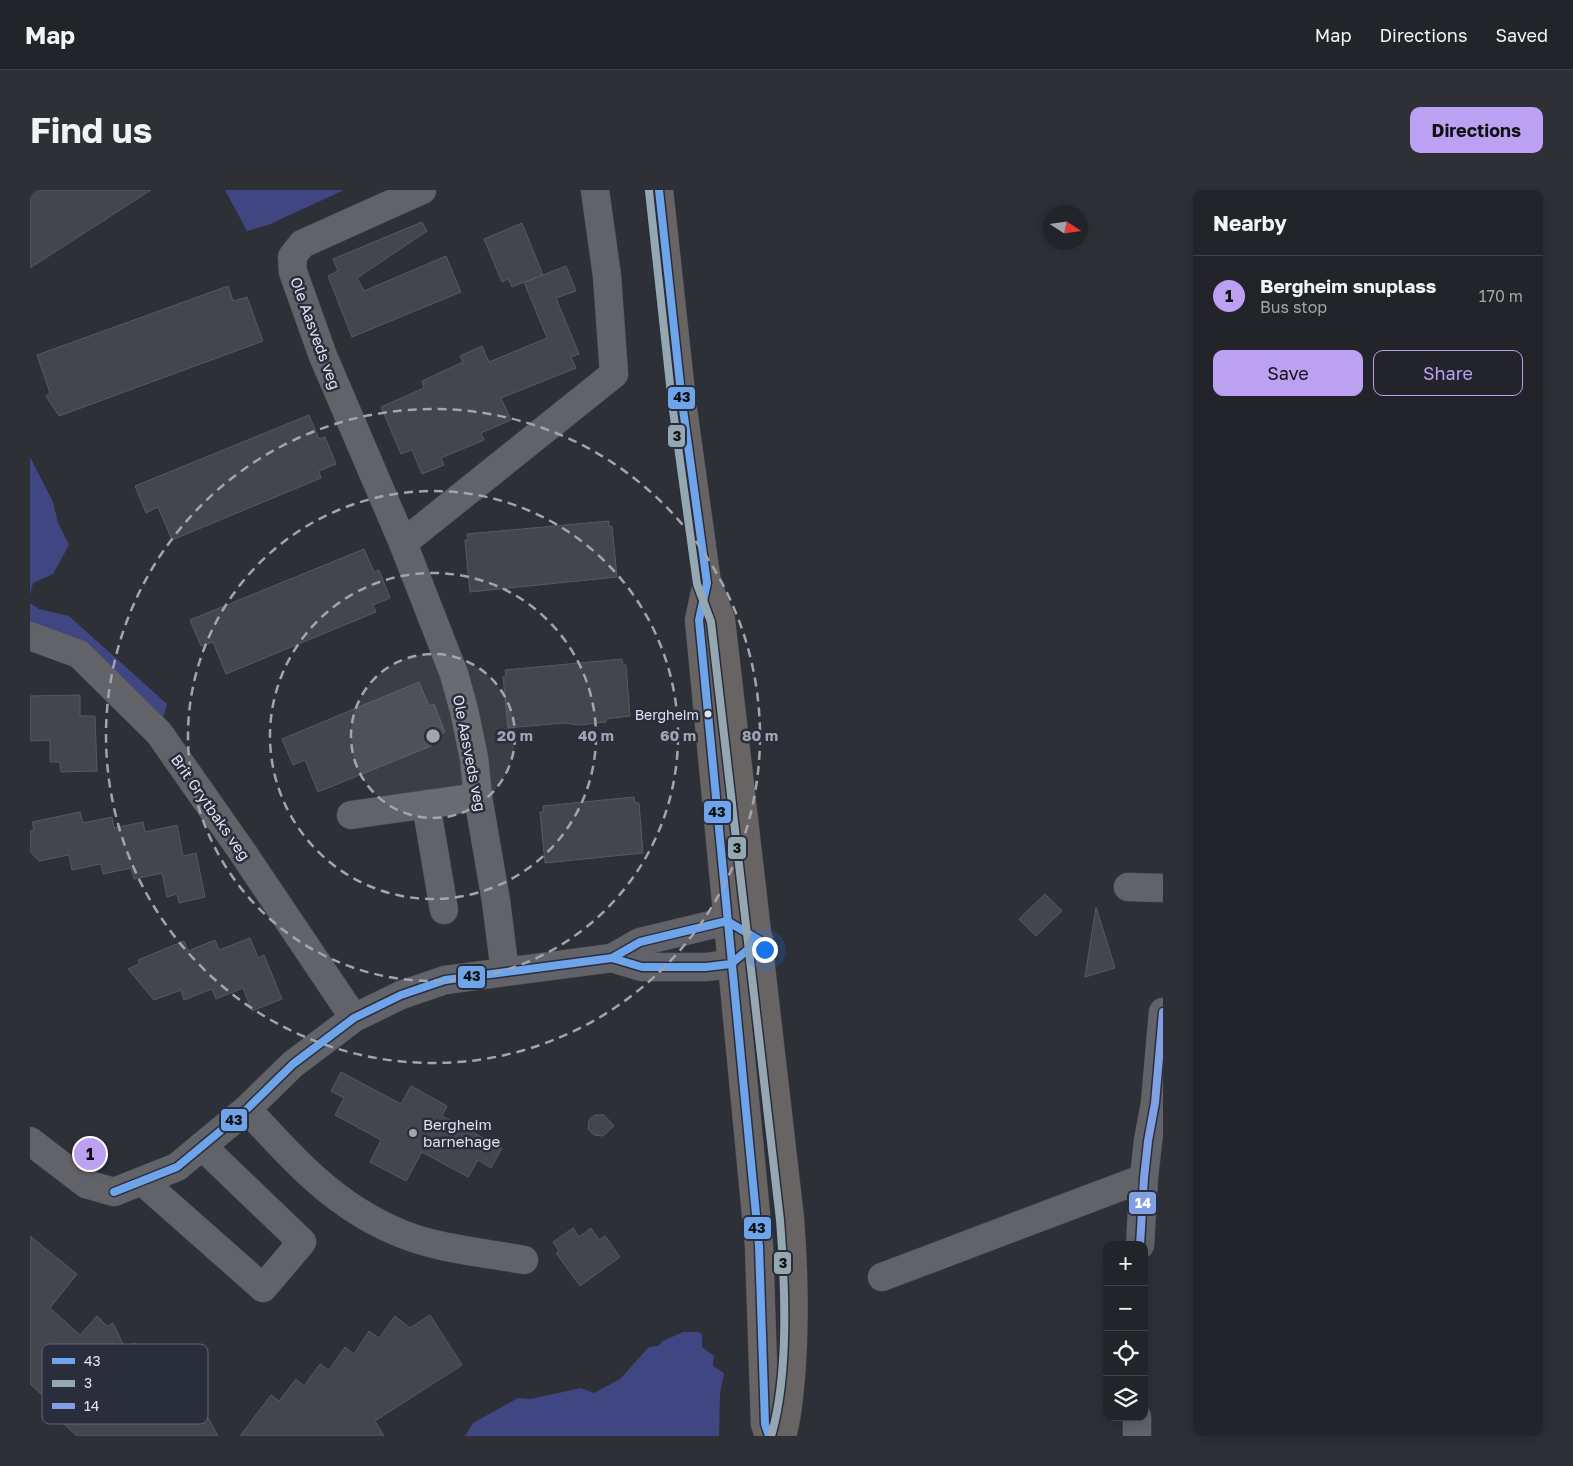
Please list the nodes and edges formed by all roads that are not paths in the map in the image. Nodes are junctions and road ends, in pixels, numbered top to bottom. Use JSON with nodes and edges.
{"nodes":[{"id":1,"x":422,"y":190,"type":"edge"},
{"id":2,"x":595,"y":190,"type":"edge"},
{"id":3,"x":660,"y":190,"type":"edge"},
{"id":4,"x":404,"y":543,"type":"junction"},
{"id":5,"x":707,"y":583,"type":"junction"},
{"id":6,"x":30,"y":636,"type":"edge"},
{"id":7,"x":478,"y":797,"type":"junction"},
{"id":8,"x":426,"y":804,"type":"junction"},
{"id":9,"x":351,"y":814,"type":"dead end"},
{"id":10,"x":1128,"y":887,"type":"dead end"},
{"id":11,"x":1163,"y":888,"type":"edge"},
{"id":12,"x":444,"y":910,"type":"dead end"},
{"id":13,"x":727,"y":921,"type":"junction"},
{"id":14,"x":758,"y":940,"type":"junction"},
{"id":15,"x":612,"y":958,"type":"junction"},
{"id":16,"x":731,"y":964,"type":"junction"},
{"id":17,"x":505,"y":972,"type":"junction"},
{"id":18,"x":1163,"y":1012,"type":"edge"},
{"id":19,"x":354,"y":1018,"type":"junction"},
{"id":20,"x":247,"y":1108,"type":"junction"},
{"id":21,"x":30,"y":1141,"type":"edge"},
{"id":22,"x":202,"y":1146,"type":"junction"},
{"id":23,"x":1144,"y":1178,"type":"junction"},
{"id":24,"x":142,"y":1181,"type":"junction"},
{"id":25,"x":1140,"y":1241,"type":"edge"},
{"id":26,"x":524,"y":1260,"type":"dead end"},
{"id":27,"x":882,"y":1277,"type":"dead end"},
{"id":28,"x":1137,"y":1421,"type":"edge"},
{"id":29,"x":769,"y":1436,"type":"edge"},
{"id":30,"x":782,"y":1436,"type":"edge"},
{"id":31,"x":1136,"y":1436,"type":"edge"}],
"edges":[{"from":1,"to":4,"type":"street","name":"Ole Aasveds veg"},
{"from":2,"to":4,"type":"street"},
{"from":3,"to":5,"type":"main road"},
{"from":4,"to":7,"type":"street","name":"Ole Aasveds veg"},
{"from":5,"to":13,"type":"main road"},
{"from":5,"to":14,"type":"main road"},
{"from":6,"to":19,"type":"street","name":"Brit Grytbaks veg"},
{"from":7,"to":8,"type":"street"},
{"from":7,"to":17,"type":"street","name":"Ole Aasveds veg"},
{"from":8,"to":9,"type":"street"},
{"from":8,"to":12,"type":"street"},
{"from":10,"to":11,"type":"street"},
{"from":13,"to":14,"type":"street"},
{"from":13,"to":15,"type":"street"},
{"from":13,"to":16,"type":"main road"},
{"from":14,"to":16,"type":"street"},
{"from":14,"to":30,"type":"main road"},
{"from":15,"to":16,"type":"street"},
{"from":15,"to":17,"type":"street"},
{"from":16,"to":29,"type":"main road"},
{"from":17,"to":19,"type":"street"},
{"from":18,"to":23,"type":"street"},
{"from":19,"to":20,"type":"street"},
{"from":20,"to":22,"type":"street"},
{"from":20,"to":26,"type":"street"},
{"from":21,"to":24,"type":"street"},
{"from":22,"to":24,"type":"street"},
{"from":22,"to":24,"type":"street"},
{"from":23,"to":25,"type":"street"},
{"from":23,"to":27,"type":"street"},
{"from":28,"to":31,"type":"street"}]}
